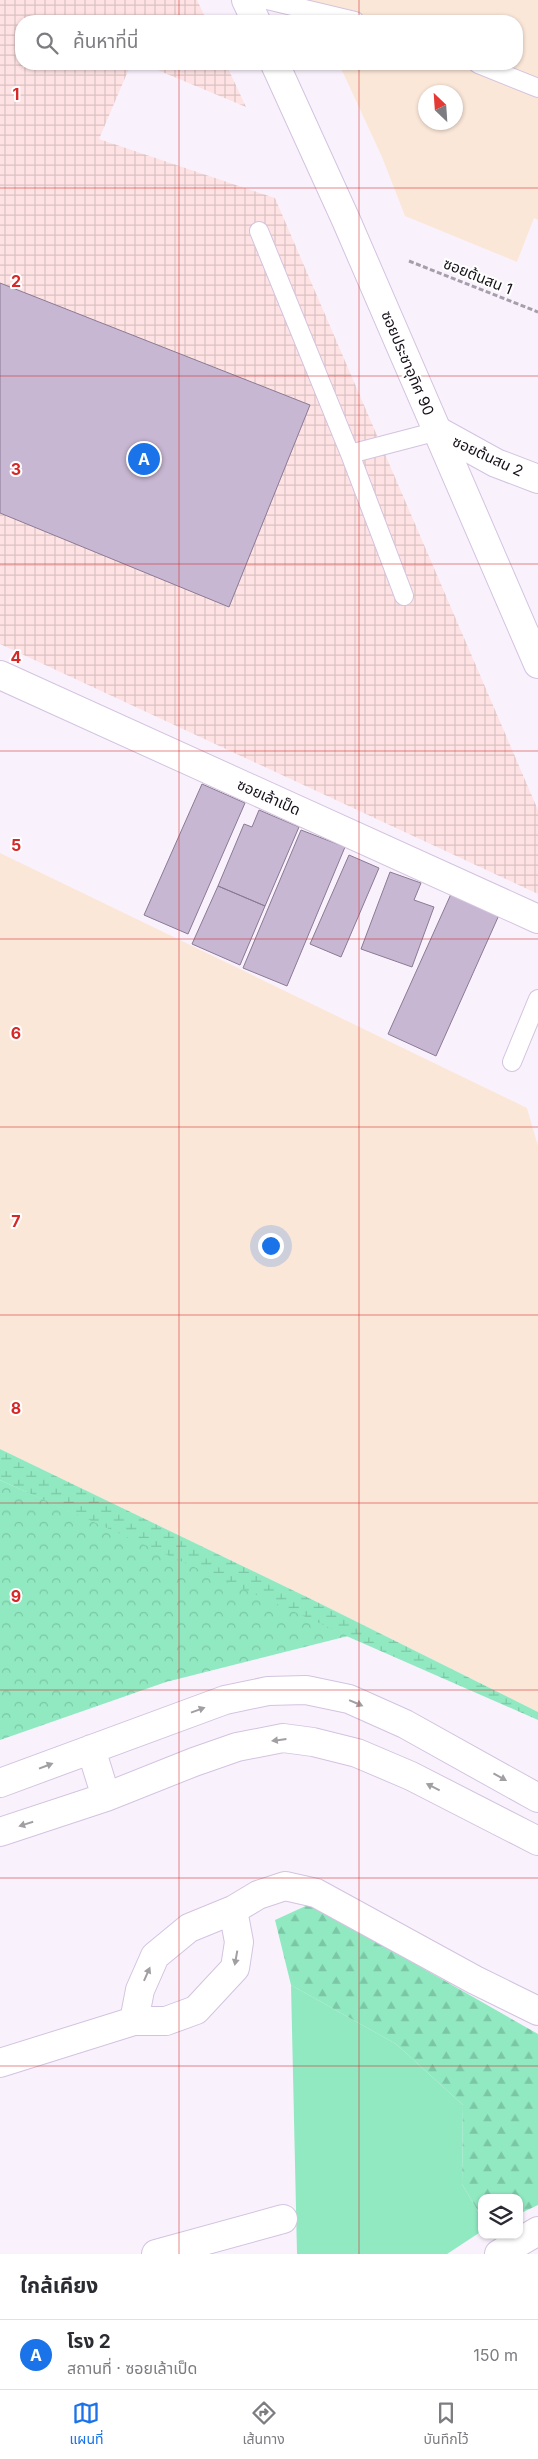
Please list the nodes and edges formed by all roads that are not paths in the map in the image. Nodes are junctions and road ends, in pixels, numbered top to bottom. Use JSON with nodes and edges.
{"nodes":[{"id":1,"x":246,"y":0,"type":"edge"},
{"id":2,"x":268,"y":0,"type":"edge"},
{"id":3,"x":253,"y":15,"type":"edge"},
{"id":4,"x":330,"y":15,"type":"edge"},
{"id":5,"x":278,"y":70,"type":"edge"},
{"id":6,"x":493,"y":70,"type":"edge"},
{"id":7,"x":538,"y":88,"type":"edge"},
{"id":8,"x":259,"y":231,"type":"dead end"},
{"id":9,"x":438,"y":432,"type":"junction"},
{"id":10,"x":350,"y":454,"type":"junction"},
{"id":11,"x":538,"y":479,"type":"edge"},
{"id":12,"x":404,"y":596,"type":"dead end"},
{"id":13,"x":538,"y":664,"type":"edge"},
{"id":14,"x":0,"y":675,"type":"edge"},
{"id":15,"x":538,"y":919,"type":"edge"},
{"id":16,"x":538,"y":999,"type":"edge"},
{"id":17,"x":512,"y":1062,"type":"dead end"},
{"id":18,"x":91,"y":1749,"type":"junction"},
{"id":19,"x":0,"y":1783,"type":"edge"},
{"id":20,"x":106,"y":1797,"type":"junction"},
{"id":21,"x":538,"y":1798,"type":"edge"},
{"id":22,"x":0,"y":1832,"type":"edge"},
{"id":23,"x":538,"y":1841,"type":"edge"},
{"id":24,"x":233,"y":1910,"type":"junction"},
{"id":25,"x":538,"y":2011,"type":"edge"},
{"id":26,"x":134,"y":2021,"type":"junction"},
{"id":27,"x":0,"y":2063,"type":"edge"},
{"id":28,"x":283,"y":2219,"type":"dead end"},
{"id":29,"x":538,"y":2231,"type":"edge"},
{"id":30,"x":156,"y":2254,"type":"edge"},
{"id":31,"x":499,"y":2254,"type":"edge"}],
"edges":[{"from":1,"to":3,"type":"street"},
{"from":2,"to":4,"type":"lane"},
{"from":5,"to":9,"type":"street","name":"ซอยประชาอุทิศ 90"},
{"from":6,"to":7,"type":"lane"},
{"from":8,"to":10,"type":"lane"},
{"from":9,"to":10,"type":"lane"},
{"from":9,"to":11,"type":"street","name":"ซอยต้นสน 2"},
{"from":9,"to":13,"type":"street","name":"ซอยประชาอุทิศ 90"},
{"from":10,"to":12,"type":"lane"},
{"from":14,"to":15,"type":"street","name":"ซอยเล้าเป็ด"},
{"from":16,"to":17,"type":"lane"},
{"from":19,"to":18,"type":"street","one_way":true},
{"from":18,"to":20,"type":"street"},
{"from":18,"to":21,"type":"street","one_way":true},
{"from":20,"to":22,"type":"street","one_way":true},
{"from":23,"to":20,"type":"street","one_way":true},
{"from":24,"to":25,"type":"street"},
{"from":26,"to":24,"type":"street","one_way":true},
{"from":24,"to":26,"type":"street","one_way":true},
{"from":26,"to":27,"type":"street"},
{"from":28,"to":30,"type":"street"},
{"from":29,"to":31,"type":"street"}]}
